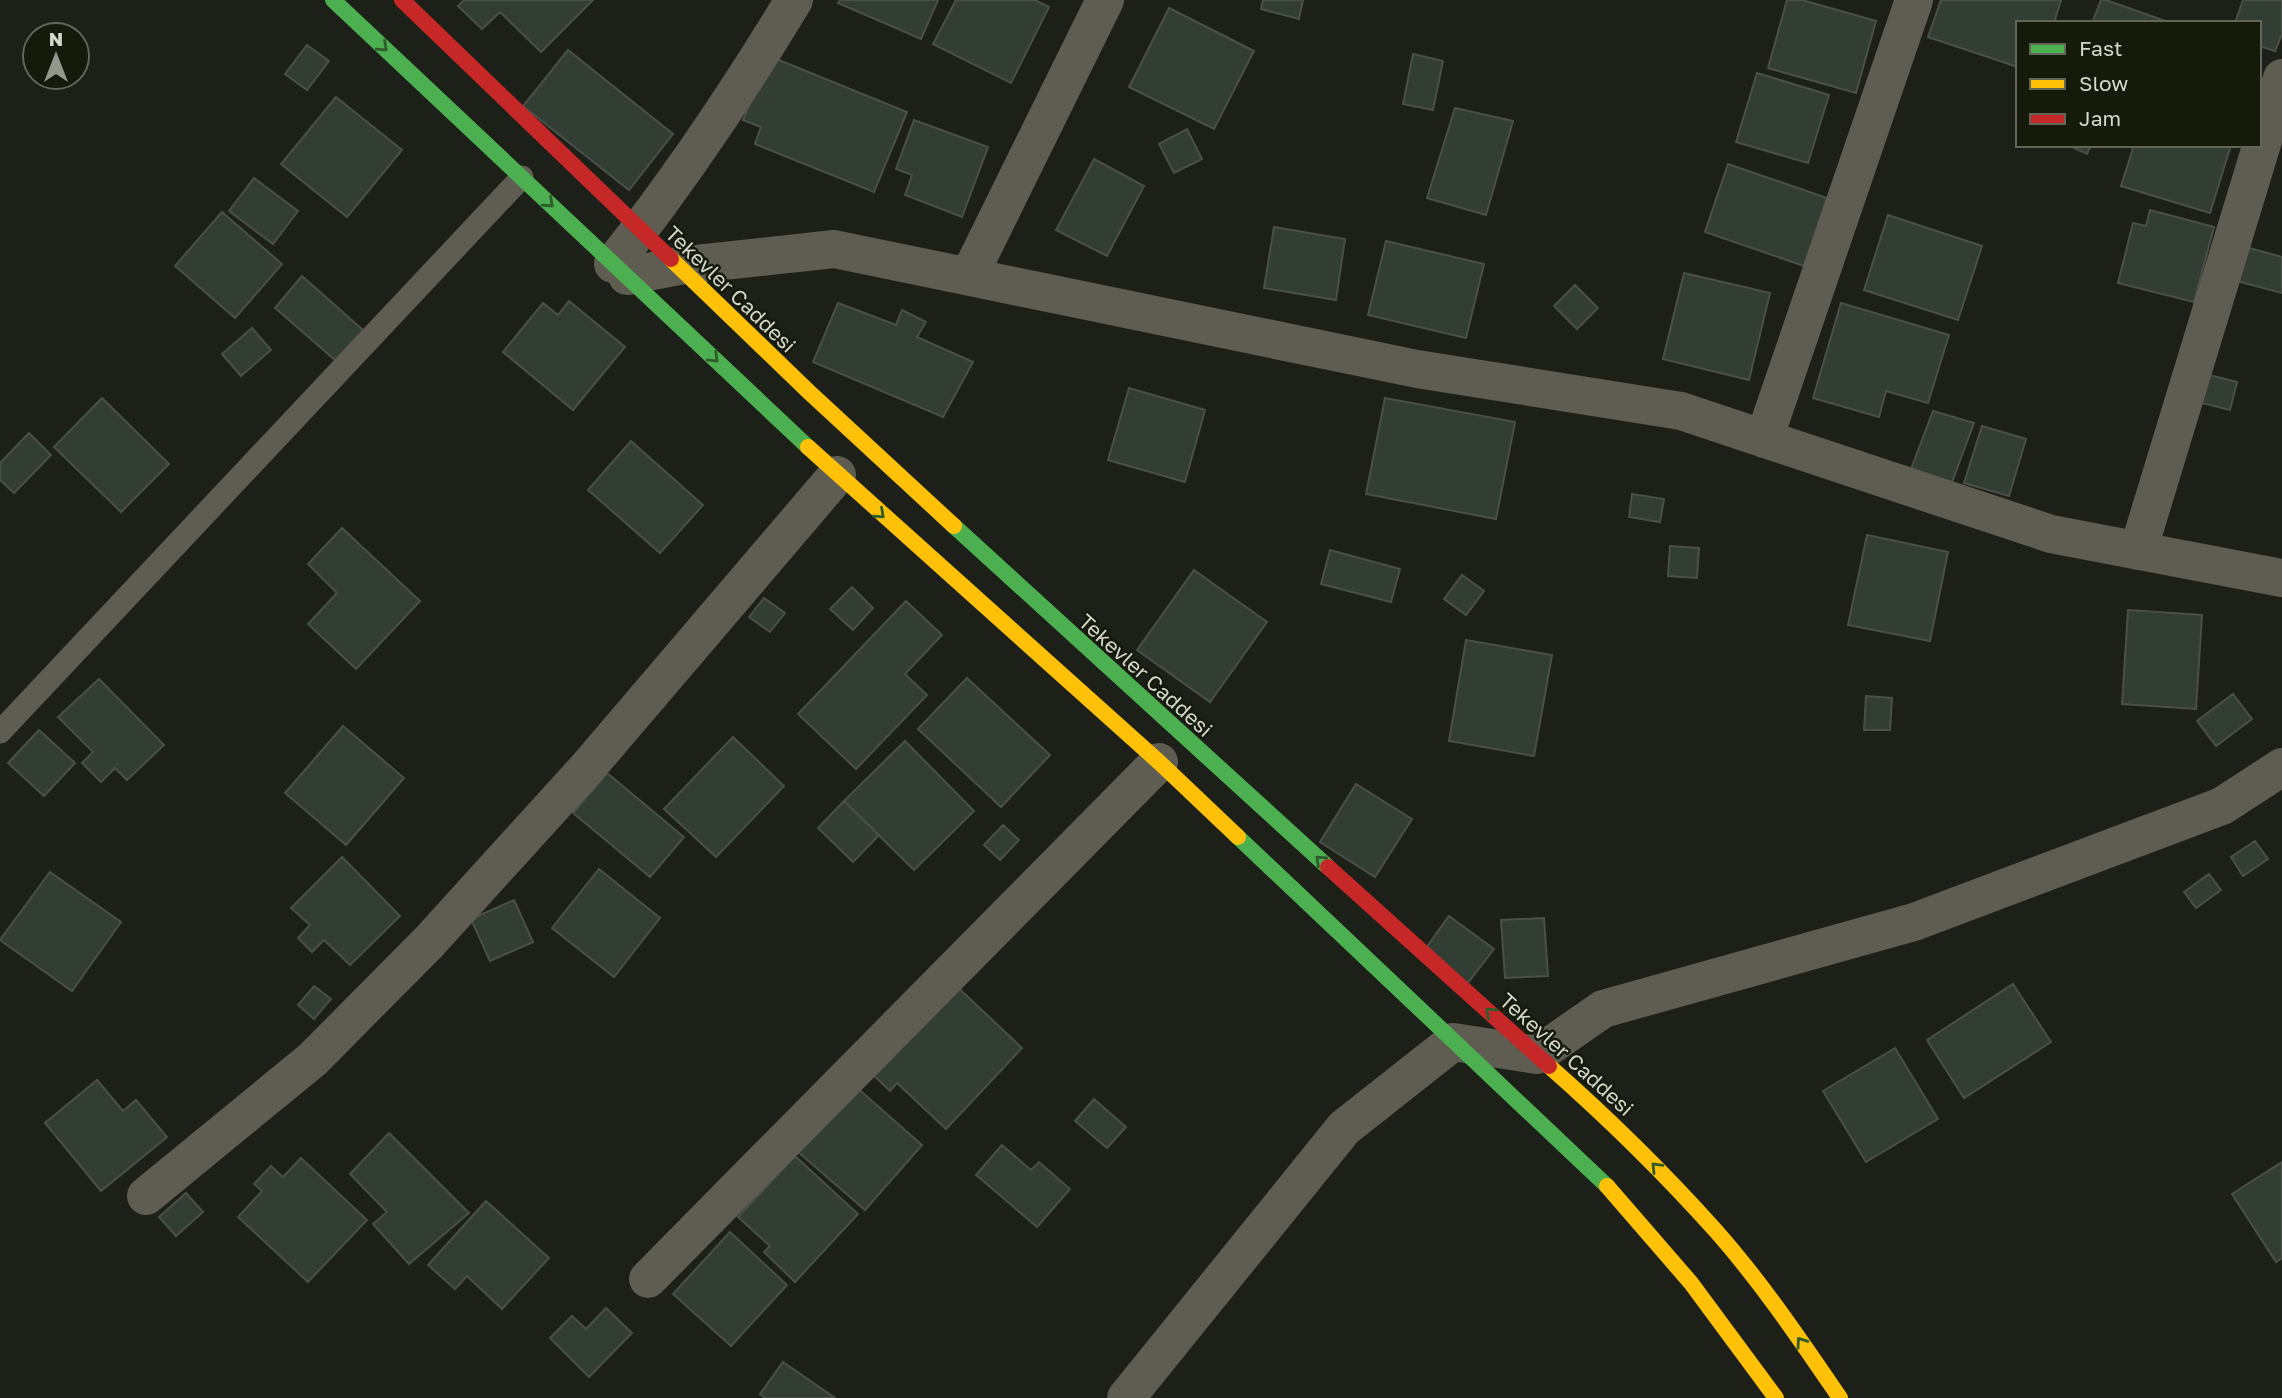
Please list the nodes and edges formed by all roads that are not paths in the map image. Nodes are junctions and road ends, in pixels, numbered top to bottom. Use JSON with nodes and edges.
{"nodes":[{"id":1,"x":333,"y":0,"type":"edge"},
{"id":2,"x":402,"y":0,"type":"edge"},
{"id":3,"x":794,"y":0,"type":"edge"},
{"id":4,"x":1105,"y":0,"type":"edge"},
{"id":5,"x":1914,"y":0,"type":"edge"},
{"id":6,"x":2282,"y":79,"type":"edge"},
{"id":7,"x":522,"y":177,"type":"junction"},
{"id":8,"x":640,"y":230,"type":"junction"},
{"id":9,"x":678,"y":266,"type":"junction"},
{"id":10,"x":620,"y":270,"type":"junction"},
{"id":11,"x":969,"y":276,"type":"junction"},
{"id":12,"x":1764,"y":439,"type":"junction"},
{"id":13,"x":836,"y":475,"type":"junction"},
{"id":14,"x":2138,"y":551,"type":"junction"},
{"id":15,"x":2282,"y":578,"type":"edge"},
{"id":16,"x":0,"y":732,"type":"edge"},
{"id":17,"x":1159,"y":762,"type":"junction"},
{"id":18,"x":2282,"y":767,"type":"edge"},
{"id":19,"x":1453,"y":1042,"type":"junction"},
{"id":20,"x":1537,"y":1055,"type":"junction"},
{"id":21,"x":146,"y":1196,"type":"dead end"},
{"id":22,"x":648,"y":1279,"type":"dead end"},
{"id":23,"x":1126,"y":1398,"type":"edge"},
{"id":24,"x":1776,"y":1398,"type":"edge"},
{"id":25,"x":1840,"y":1398,"type":"edge"}],
"edges":[{"from":1,"to":7,"type":"street","one_way":true},
{"from":2,"to":8,"type":"street","name":"Tekevler Caddesi"},
{"from":3,"to":8,"type":"street"},
{"from":4,"to":11,"type":"street"},
{"from":5,"to":12,"type":"street"},
{"from":6,"to":14,"type":"street"},
{"from":7,"to":10,"type":"street","one_way":true},
{"from":7,"to":16,"type":"lane"},
{"from":8,"to":9,"type":"street","name":"Tekevler Caddesi"},
{"from":8,"to":10,"type":"street"},
{"from":9,"to":10,"type":"street"},
{"from":9,"to":11,"type":"street"},
{"from":20,"to":9,"type":"street","name":"Tekevler Caddesi","one_way":true},
{"from":10,"to":13,"type":"street","one_way":true},
{"from":11,"to":12,"type":"street"},
{"from":12,"to":14,"type":"street"},
{"from":13,"to":17,"type":"street","one_way":true},
{"from":13,"to":21,"type":"street"},
{"from":14,"to":15,"type":"street"},
{"from":17,"to":19,"type":"street"},
{"from":17,"to":22,"type":"street"},
{"from":18,"to":20,"type":"street"},
{"from":19,"to":20,"type":"street"},
{"from":19,"to":23,"type":"street"},
{"from":19,"to":24,"type":"street"},
{"from":25,"to":20,"type":"street","name":"Tekevler Caddesi","one_way":true}]}
